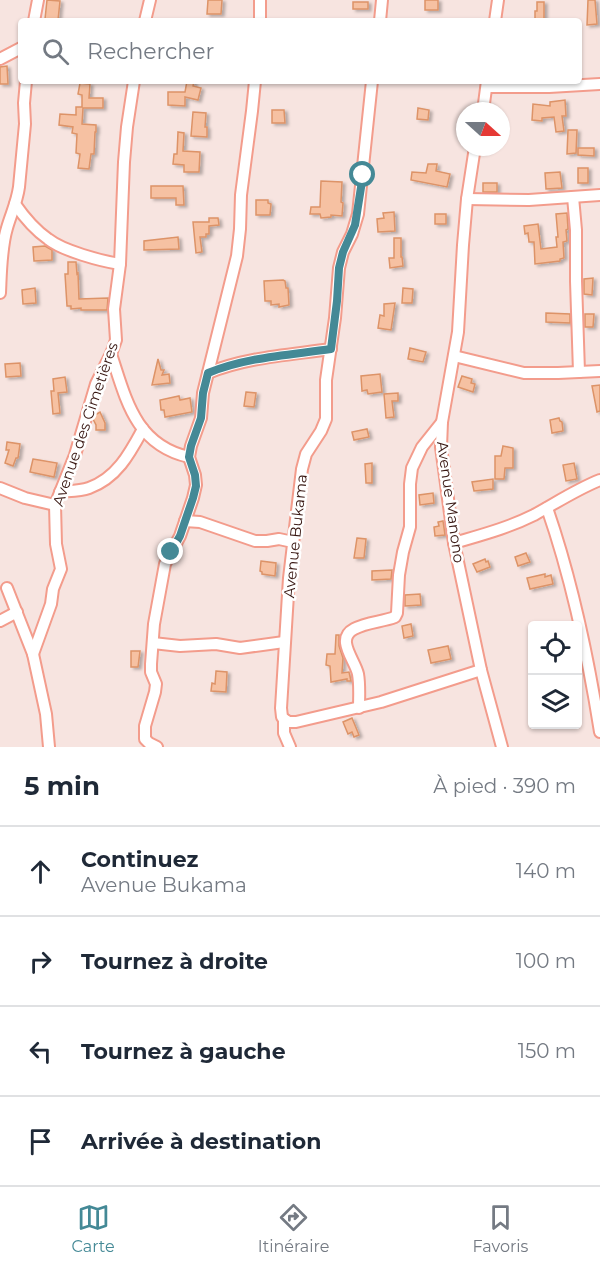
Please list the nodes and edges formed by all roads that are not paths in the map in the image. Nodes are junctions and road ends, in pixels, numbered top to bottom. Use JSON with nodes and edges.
{"nodes":[{"id":1,"x":38,"y":0,"type":"edge"},
{"id":2,"x":150,"y":0,"type":"edge"},
{"id":3,"x":260,"y":0,"type":"edge"},
{"id":4,"x":382,"y":0,"type":"edge"},
{"id":5,"x":498,"y":0,"type":"edge"},
{"id":6,"x":35,"y":18,"type":"edge"},
{"id":7,"x":146,"y":18,"type":"edge"},
{"id":8,"x":260,"y":18,"type":"edge"},
{"id":9,"x":380,"y":18,"type":"edge"},
{"id":10,"x":495,"y":18,"type":"edge"},
{"id":11,"x":18,"y":50,"type":"edge"},
{"id":12,"x":0,"y":59,"type":"edge"},
{"id":13,"x":26,"y":84,"type":"edge"},
{"id":14,"x":134,"y":84,"type":"edge"},
{"id":15,"x":255,"y":84,"type":"edge"},
{"id":16,"x":372,"y":84,"type":"edge"},
{"id":17,"x":487,"y":84,"type":"edge"},
{"id":18,"x":600,"y":84,"type":"edge"},
{"id":19,"x":484,"y":102,"type":"edge"},
{"id":20,"x":473,"y":156,"type":"edge"},
{"id":21,"x":600,"y":195,"type":"edge"},
{"id":22,"x":573,"y":197,"type":"junction"},
{"id":23,"x":466,"y":199,"type":"junction"},
{"id":24,"x":15,"y":204,"type":"junction"},
{"id":25,"x":2,"y":240,"type":"edge"},
{"id":26,"x":120,"y":264,"type":"junction"},
{"id":27,"x":0,"y":293,"type":"edge"},
{"id":28,"x":331,"y":349,"type":"junction"},
{"id":29,"x":111,"y":354,"type":"junction"},
{"id":30,"x":454,"y":356,"type":"junction"},
{"id":31,"x":600,"y":370,"type":"edge"},
{"id":32,"x":579,"y":372,"type":"junction"},
{"id":33,"x":208,"y":373,"type":"junction"},
{"id":34,"x":442,"y":422,"type":"junction"},
{"id":35,"x":143,"y":429,"type":"junction"},
{"id":36,"x":189,"y":457,"type":"junction"},
{"id":37,"x":600,"y":480,"type":"edge"},
{"id":38,"x":0,"y":488,"type":"edge"},
{"id":39,"x":60,"y":492,"type":"junction"},
{"id":40,"x":55,"y":506,"type":"junction"},
{"id":41,"x":547,"y":508,"type":"junction"},
{"id":42,"x":185,"y":521,"type":"junction"},
{"id":43,"x":293,"y":542,"type":"junction"},
{"id":44,"x":454,"y":543,"type":"junction"},
{"id":45,"x":7,"y":588,"type":"dead end"},
{"id":46,"x":16,"y":612,"type":"junction"},
{"id":47,"x":0,"y":621,"type":"edge"},
{"id":48,"x":284,"y":642,"type":"junction"},
{"id":49,"x":153,"y":643,"type":"junction"},
{"id":50,"x":33,"y":654,"type":"junction"},
{"id":51,"x":481,"y":670,"type":"junction"},
{"id":52,"x":359,"y":708,"type":"junction"},
{"id":53,"x":284,"y":719,"type":"junction"},
{"id":54,"x":600,"y":732,"type":"edge"},
{"id":55,"x":144,"y":743,"type":"edge"},
{"id":56,"x":49,"y":747,"type":"edge"},
{"id":57,"x":157,"y":747,"type":"edge"},
{"id":58,"x":290,"y":747,"type":"edge"},
{"id":59,"x":502,"y":747,"type":"edge"}],
"edges":[{"from":1,"to":6,"type":"street"},
{"from":2,"to":7,"type":"street"},
{"from":3,"to":8,"type":"street"},
{"from":4,"to":9,"type":"street"},
{"from":5,"to":10,"type":"street"},
{"from":11,"to":12,"type":"street"},
{"from":13,"to":24,"type":"street"},
{"from":14,"to":26,"type":"street","name":"Avenue des Cimetières"},
{"from":15,"to":33,"type":"street"},
{"from":16,"to":28,"type":"street","name":"Avenue Bukama"},
{"from":17,"to":18,"type":"street"},
{"from":17,"to":19,"type":"street"},
{"from":20,"to":23,"type":"street","name":"Avenue Manono"},
{"from":21,"to":22,"type":"street"},
{"from":22,"to":23,"type":"street"},
{"from":22,"to":32,"type":"street"},
{"from":23,"to":30,"type":"street","name":"Avenue Manono"},
{"from":24,"to":25,"type":"street"},
{"from":24,"to":26,"type":"street"},
{"from":25,"to":27,"type":"street"},
{"from":26,"to":29,"type":"street","name":"Avenue des Cimetières"},
{"from":28,"to":33,"type":"street"},
{"from":28,"to":43,"type":"street","name":"Avenue Bukama"},
{"from":29,"to":35,"type":"street"},
{"from":29,"to":39,"type":"street","name":"Avenue des Cimetières"},
{"from":30,"to":32,"type":"street"},
{"from":30,"to":34,"type":"street","name":"Avenue Manono"},
{"from":31,"to":32,"type":"street"},
{"from":33,"to":36,"type":"street"},
{"from":34,"to":44,"type":"street","name":"Avenue Manono"},
{"from":34,"to":52,"type":"street"},
{"from":35,"to":36,"type":"street"},
{"from":35,"to":39,"type":"street"},
{"from":36,"to":42,"type":"street"},
{"from":37,"to":41,"type":"street"},
{"from":38,"to":40,"type":"street"},
{"from":39,"to":40,"type":"street","name":"Avenue des Cimetières"},
{"from":40,"to":50,"type":"street","name":"Avenue des Cimetières"},
{"from":41,"to":44,"type":"street"},
{"from":41,"to":54,"type":"street"},
{"from":42,"to":43,"type":"street"},
{"from":42,"to":49,"type":"street"},
{"from":43,"to":48,"type":"street","name":"Avenue Bukama"},
{"from":44,"to":51,"type":"street","name":"Avenue Manono"},
{"from":45,"to":46,"type":"street"},
{"from":46,"to":47,"type":"street"},
{"from":46,"to":50,"type":"street"},
{"from":48,"to":49,"type":"street"},
{"from":48,"to":53,"type":"street","name":"Avenue Bukama"},
{"from":49,"to":55,"type":"street"},
{"from":50,"to":56,"type":"street"},
{"from":51,"to":52,"type":"street"},
{"from":51,"to":59,"type":"street","name":"Avenue Manono"},
{"from":52,"to":53,"type":"street"},
{"from":53,"to":58,"type":"street","name":"Avenue Bukama"},
{"from":55,"to":57,"type":"street"}]}
